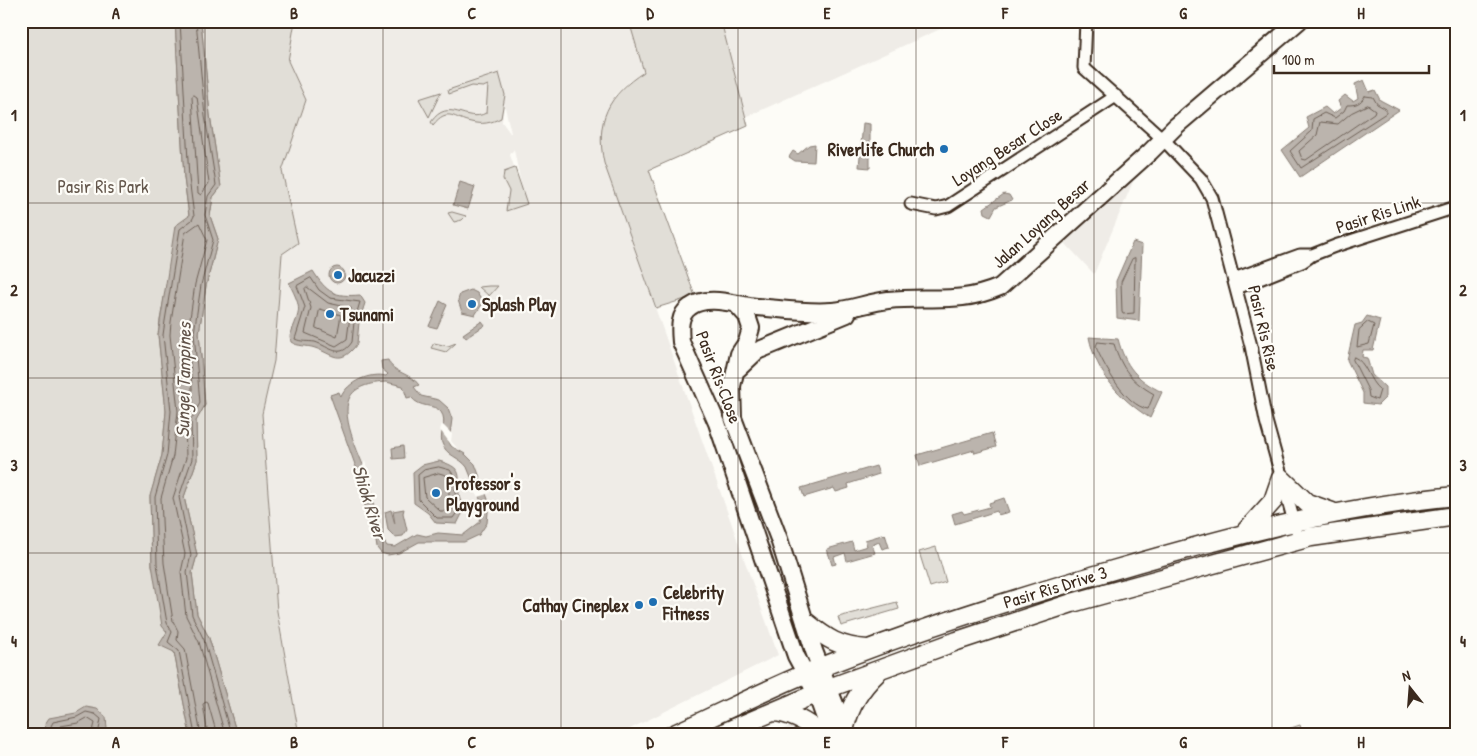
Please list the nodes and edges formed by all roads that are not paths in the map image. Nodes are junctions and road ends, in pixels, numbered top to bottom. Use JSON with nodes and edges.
{"nodes":[{"id":1,"x":1086,"y":21,"type":"edge"},
{"id":2,"x":1299,"y":21,"type":"edge"},
{"id":3,"x":1116,"y":96,"type":"junction"},
{"id":4,"x":1163,"y":139,"type":"junction"},
{"id":5,"x":911,"y":204,"type":"dead end"},
{"id":6,"x":1456,"y":207,"type":"edge"},
{"id":7,"x":1236,"y":283,"type":"junction"},
{"id":8,"x":869,"y":304,"type":"junction"},
{"id":9,"x":737,"y":305,"type":"junction"},
{"id":10,"x":782,"y":309,"type":"junction"},
{"id":11,"x":791,"y":337,"type":"junction"},
{"id":12,"x":737,"y":370,"type":"junction"},
{"id":13,"x":1281,"y":478,"type":"junction"},
{"id":14,"x":1456,"y":496,"type":"edge"},
{"id":15,"x":1337,"y":513,"type":"junction"},
{"id":16,"x":1456,"y":516,"type":"edge"},
{"id":17,"x":1294,"y":520,"type":"junction"},
{"id":18,"x":1245,"y":533,"type":"junction"},
{"id":19,"x":1298,"y":540,"type":"junction"},
{"id":20,"x":785,"y":557,"type":"junction"},
{"id":21,"x":764,"y":563,"type":"junction"},
{"id":22,"x":806,"y":622,"type":"junction"},
{"id":23,"x":872,"y":649,"type":"junction"},
{"id":24,"x":881,"y":669,"type":"junction"},
{"id":25,"x":814,"y":671,"type":"junction"},
{"id":26,"x":823,"y":690,"type":"junction"},
{"id":27,"x":773,"y":712,"type":"junction"},
{"id":28,"x":841,"y":732,"type":"edge"},
{"id":29,"x":672,"y":735,"type":"edge"},
{"id":30,"x":718,"y":735,"type":"edge"},
{"id":31,"x":822,"y":735,"type":"edge"}],
"edges":[{"from":1,"to":3,"type":"street"},
{"from":2,"to":4,"type":"street","name":"Jalan Loyang Besar"},
{"from":3,"to":4,"type":"street"},
{"from":3,"to":5,"type":"street","name":"Loyang Besar Close"},
{"from":4,"to":7,"type":"street","name":"Pasir Ris Rise"},
{"from":4,"to":8,"type":"street","name":"Jalan Loyang Besar"},
{"from":6,"to":7,"type":"street","name":"Pasir Ris Link"},
{"from":7,"to":13,"type":"street","name":"Pasir Ris Rise"},
{"from":8,"to":10,"type":"street","name":"Jalan Loyang Besar"},
{"from":8,"to":11,"type":"street","name":"Jalan Loyang Besar"},
{"from":9,"to":10,"type":"street","name":"Jalan Loyang Besar"},
{"from":9,"to":12,"type":"street","name":"Pasir Ris Close"},
{"from":9,"to":21,"type":"street","name":"Pasir Ris Close"},
{"from":10,"to":11,"type":"street"},
{"from":11,"to":12,"type":"street","name":"Jalan Loyang Besar"},
{"from":12,"to":20,"type":"street","name":"Pasir Ris Close"},
{"from":13,"to":15,"type":"main road"},
{"from":13,"to":17,"type":"street","name":"Pasir Ris Rise"},
{"from":13,"to":18,"type":"main road"},
{"from":14,"to":15,"type":"main road","name":"Pasir Ris Drive 3"},
{"from":15,"to":17,"type":"main road","name":"Pasir Ris Drive 3"},
{"from":16,"to":19,"type":"main road","name":"Pasir Ris Drive 3"},
{"from":17,"to":18,"type":"main road","name":"Pasir Ris Drive 3"},
{"from":17,"to":19,"type":"street","name":"Pasir Ris Rise"},
{"from":18,"to":23,"type":"main road","name":"Pasir Ris Drive 3"},
{"from":19,"to":24,"type":"main road","name":"Pasir Ris Drive 3"},
{"from":20,"to":21,"type":"street"},
{"from":20,"to":22,"type":"street","name":"Pasir Ris Close"},
{"from":21,"to":25,"type":"street","name":"Pasir Ris Close"},
{"from":22,"to":23,"type":"main road"},
{"from":22,"to":25,"type":"street","name":"Pasir Ris Close"},
{"from":23,"to":25,"type":"main road","name":"Pasir Ris Drive 3"},
{"from":24,"to":26,"type":"main road","name":"Pasir Ris Drive 3"},
{"from":24,"to":28,"type":"main road"},
{"from":25,"to":26,"type":"street"},
{"from":25,"to":29,"type":"main road","name":"Pasir Ris Drive 3"},
{"from":26,"to":27,"type":"main road","name":"Pasir Ris Drive 3"},
{"from":26,"to":28,"type":"street"},
{"from":27,"to":30,"type":"main road","name":"Pasir Ris Drive 3"},
{"from":27,"to":31,"type":"main road"}]}
